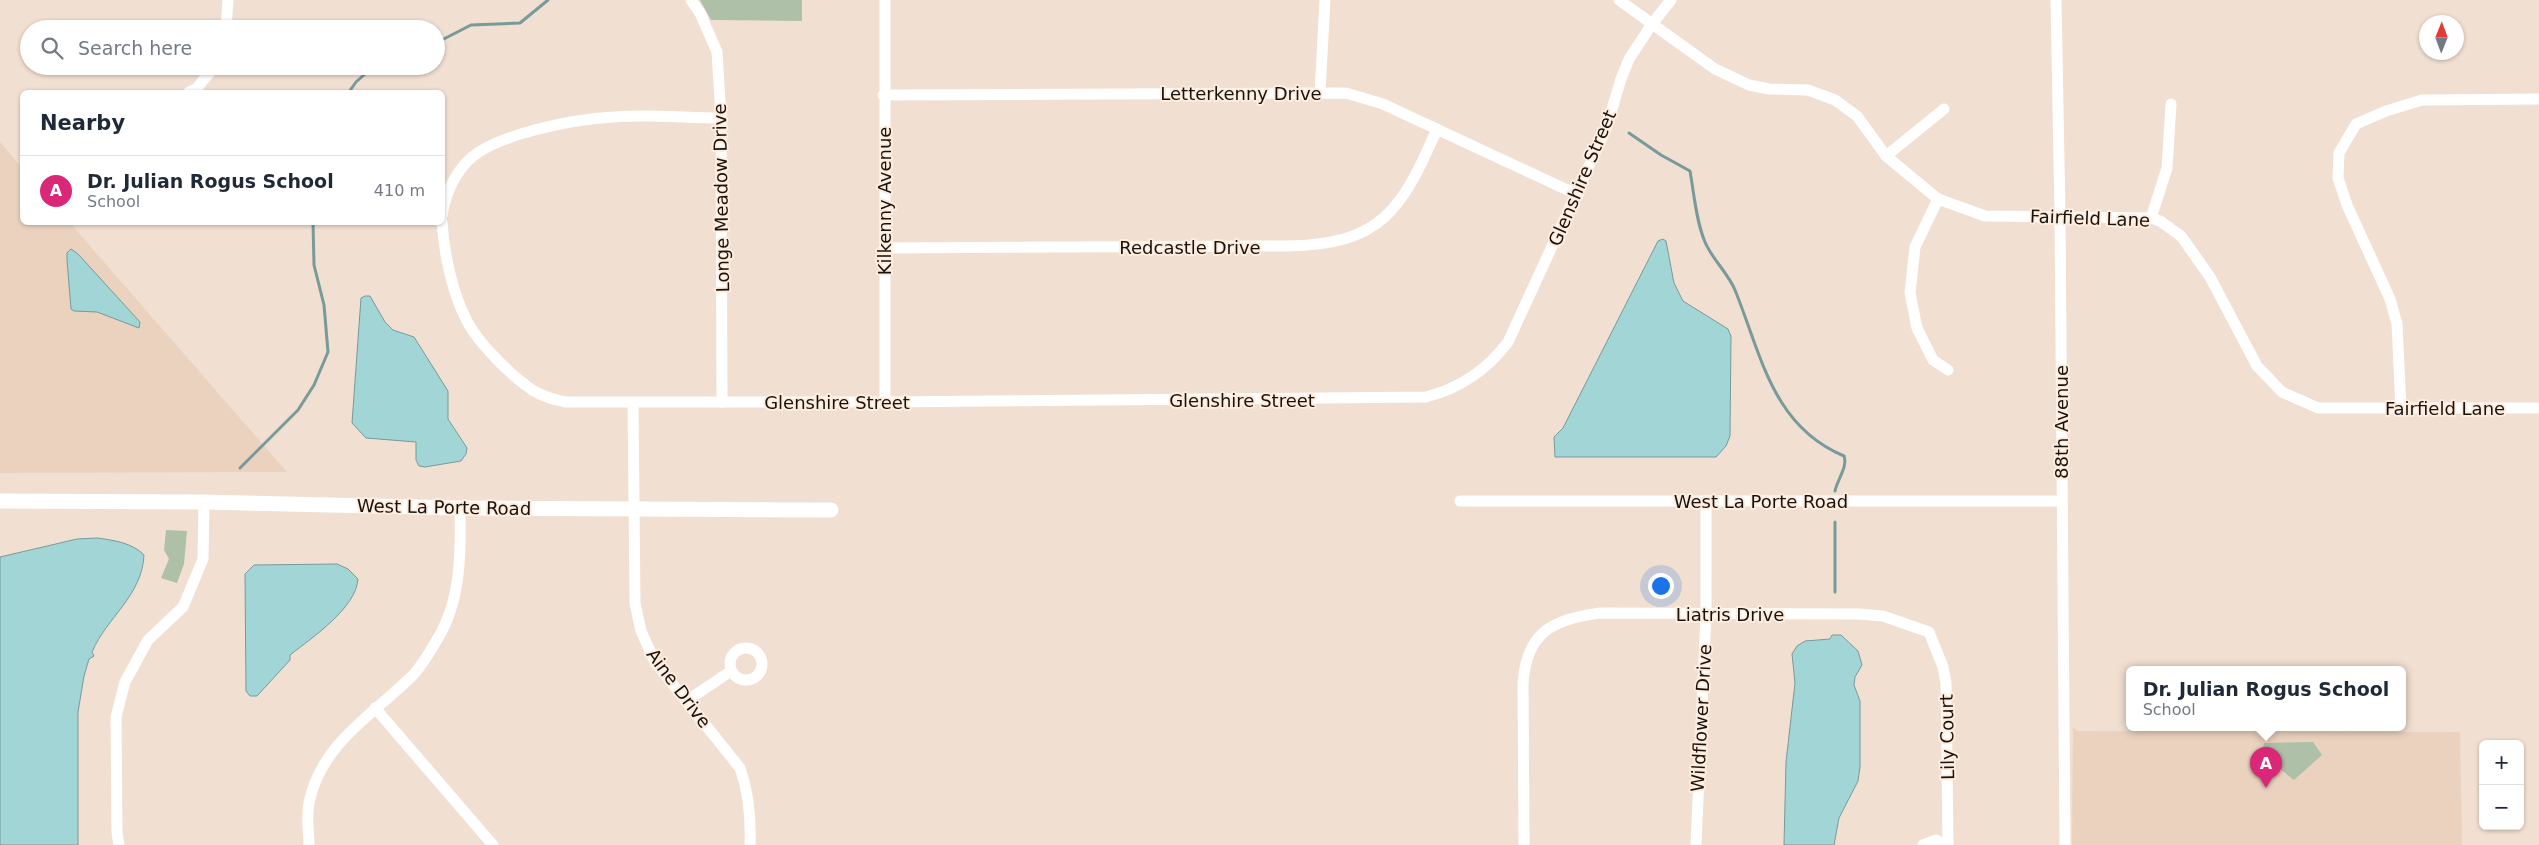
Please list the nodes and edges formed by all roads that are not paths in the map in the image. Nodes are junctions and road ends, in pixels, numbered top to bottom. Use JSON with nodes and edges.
{"nodes":[{"id":1,"x":228,"y":0,"type":"edge"},
{"id":2,"x":691,"y":0,"type":"edge"},
{"id":3,"x":885,"y":0,"type":"edge"},
{"id":4,"x":1325,"y":0,"type":"edge"},
{"id":5,"x":1619,"y":0,"type":"edge"},
{"id":6,"x":1671,"y":0,"type":"edge"},
{"id":7,"x":2056,"y":0,"type":"edge"},
{"id":8,"x":227,"y":20,"type":"edge"},
{"id":9,"x":1652,"y":24,"type":"junction"},
{"id":10,"x":208,"y":75,"type":"edge"},
{"id":11,"x":193,"y":90,"type":"edge"},
{"id":12,"x":1320,"y":92,"type":"junction"},
{"id":13,"x":883,"y":95,"type":"junction"},
{"id":14,"x":2539,"y":99,"type":"edge"},
{"id":15,"x":2171,"y":104,"type":"dead end"},
{"id":16,"x":1944,"y":109,"type":"dead end"},
{"id":17,"x":721,"y":118,"type":"junction"},
{"id":18,"x":1437,"y":129,"type":"junction"},
{"id":19,"x":1886,"y":156,"type":"junction"},
{"id":20,"x":1578,"y":195,"type":"junction"},
{"id":21,"x":445,"y":198,"type":"edge"},
{"id":22,"x":1938,"y":198,"type":"junction"},
{"id":23,"x":2060,"y":215,"type":"junction"},
{"id":24,"x":2151,"y":218,"type":"junction"},
{"id":25,"x":442,"y":225,"type":"edge"},
{"id":26,"x":884,"y":248,"type":"junction"},
{"id":27,"x":1948,"y":370,"type":"dead end"},
{"id":28,"x":722,"y":402,"type":"junction"},
{"id":29,"x":885,"y":402,"type":"junction"},
{"id":30,"x":633,"y":403,"type":"junction"},
{"id":31,"x":2539,"y":408,"type":"edge"},
{"id":32,"x":2401,"y":409,"type":"junction"},
{"id":33,"x":0,"y":501,"type":"edge"},
{"id":34,"x":1460,"y":501,"type":"dead end"},
{"id":35,"x":1706,"y":501,"type":"junction"},
{"id":36,"x":2062,"y":501,"type":"junction"},
{"id":37,"x":204,"y":502,"type":"junction"},
{"id":38,"x":460,"y":508,"type":"junction"},
{"id":39,"x":633,"y":509,"type":"junction"},
{"id":40,"x":831,"y":510,"type":"dead end"},
{"id":41,"x":1706,"y":614,"type":"junction"},
{"id":42,"x":1929,"y":632,"type":"joint"},
{"id":43,"x":731,"y":671,"type":"dead end"},
{"id":44,"x":688,"y":700,"type":"junction"},
{"id":45,"x":375,"y":708,"type":"junction"},
{"id":46,"x":119,"y":845,"type":"edge"},
{"id":47,"x":309,"y":845,"type":"edge"},
{"id":48,"x":494,"y":845,"type":"edge"},
{"id":49,"x":750,"y":845,"type":"edge"},
{"id":50,"x":1524,"y":845,"type":"edge"},
{"id":51,"x":1696,"y":845,"type":"edge"},
{"id":52,"x":1923,"y":845,"type":"edge"},
{"id":53,"x":1947,"y":845,"type":"edge"},
{"id":54,"x":2065,"y":845,"type":"edge"}],
"edges":[{"from":1,"to":8,"type":"street"},
{"from":2,"to":17,"type":"street","name":"Longe Meadow Drive"},
{"from":3,"to":13,"type":"street","name":"Kilkenny Avenue"},
{"from":4,"to":12,"type":"street"},
{"from":5,"to":9,"type":"street","name":"Fairfield Lane"},
{"from":6,"to":9,"type":"street","name":"Glenshire Street"},
{"from":7,"to":23,"type":"street","name":"88th Avenue"},
{"from":9,"to":19,"type":"street","name":"Fairfield Lane"},
{"from":9,"to":20,"type":"street","name":"Glenshire Street"},
{"from":10,"to":11,"type":"street"},
{"from":12,"to":13,"type":"street","name":"Letterkenny Drive"},
{"from":12,"to":18,"type":"street","name":"Letterkenny Drive"},
{"from":13,"to":26,"type":"street","name":"Kilkenny Avenue"},
{"from":14,"to":32,"type":"street"},
{"from":15,"to":24,"type":"street"},
{"from":16,"to":19,"type":"street"},
{"from":17,"to":21,"type":"street"},
{"from":17,"to":28,"type":"street","name":"Longe Meadow Drive"},
{"from":18,"to":20,"type":"street","name":"Letterkenny Drive"},
{"from":18,"to":26,"type":"street","name":"Redcastle Drive"},
{"from":19,"to":22,"type":"street","name":"Fairfield Lane"},
{"from":20,"to":29,"type":"street","name":"Glenshire Street"},
{"from":22,"to":23,"type":"street","name":"Fairfield Lane"},
{"from":22,"to":27,"type":"street"},
{"from":23,"to":24,"type":"street","name":"Fairfield Lane"},
{"from":23,"to":36,"type":"street","name":"88th Avenue"},
{"from":24,"to":32,"type":"street","name":"Fairfield Lane"},
{"from":25,"to":30,"type":"street","name":"Glenshire Street"},
{"from":26,"to":29,"type":"street","name":"Kilkenny Avenue"},
{"from":28,"to":29,"type":"street","name":"Glenshire Street"},
{"from":28,"to":30,"type":"street","name":"Glenshire Street"},
{"from":30,"to":39,"type":"street","name":"Aine Drive"},
{"from":31,"to":32,"type":"street","name":"Fairfield Lane"},
{"from":33,"to":37,"type":"street","name":"West La Porte Road"},
{"from":34,"to":35,"type":"street","name":"West La Porte Road"},
{"from":35,"to":36,"type":"street","name":"West La Porte Road"},
{"from":35,"to":41,"type":"street","name":"Wildflower Drive"},
{"from":36,"to":54,"type":"street","name":"88th Avenue"},
{"from":37,"to":38,"type":"street","name":"West La Porte Road"},
{"from":37,"to":46,"type":"street"},
{"from":38,"to":39,"type":"street","name":"West La Porte Road"},
{"from":38,"to":45,"type":"street"},
{"from":39,"to":40,"type":"street","name":"West La Porte Road"},
{"from":39,"to":44,"type":"street","name":"Aine Drive"},
{"from":41,"to":42,"type":"street","name":"Liatris Drive"},
{"from":41,"to":50,"type":"street","name":"Liatris Drive"},
{"from":41,"to":51,"type":"street","name":"Wildflower Drive"},
{"from":42,"to":53,"type":"street","name":"Lily Court"},
{"from":43,"to":44,"type":"street"},
{"from":44,"to":49,"type":"street","name":"Aine Drive"},
{"from":45,"to":47,"type":"street"},
{"from":45,"to":48,"type":"street"},
{"from":52,"to":53,"type":"street"}]}
